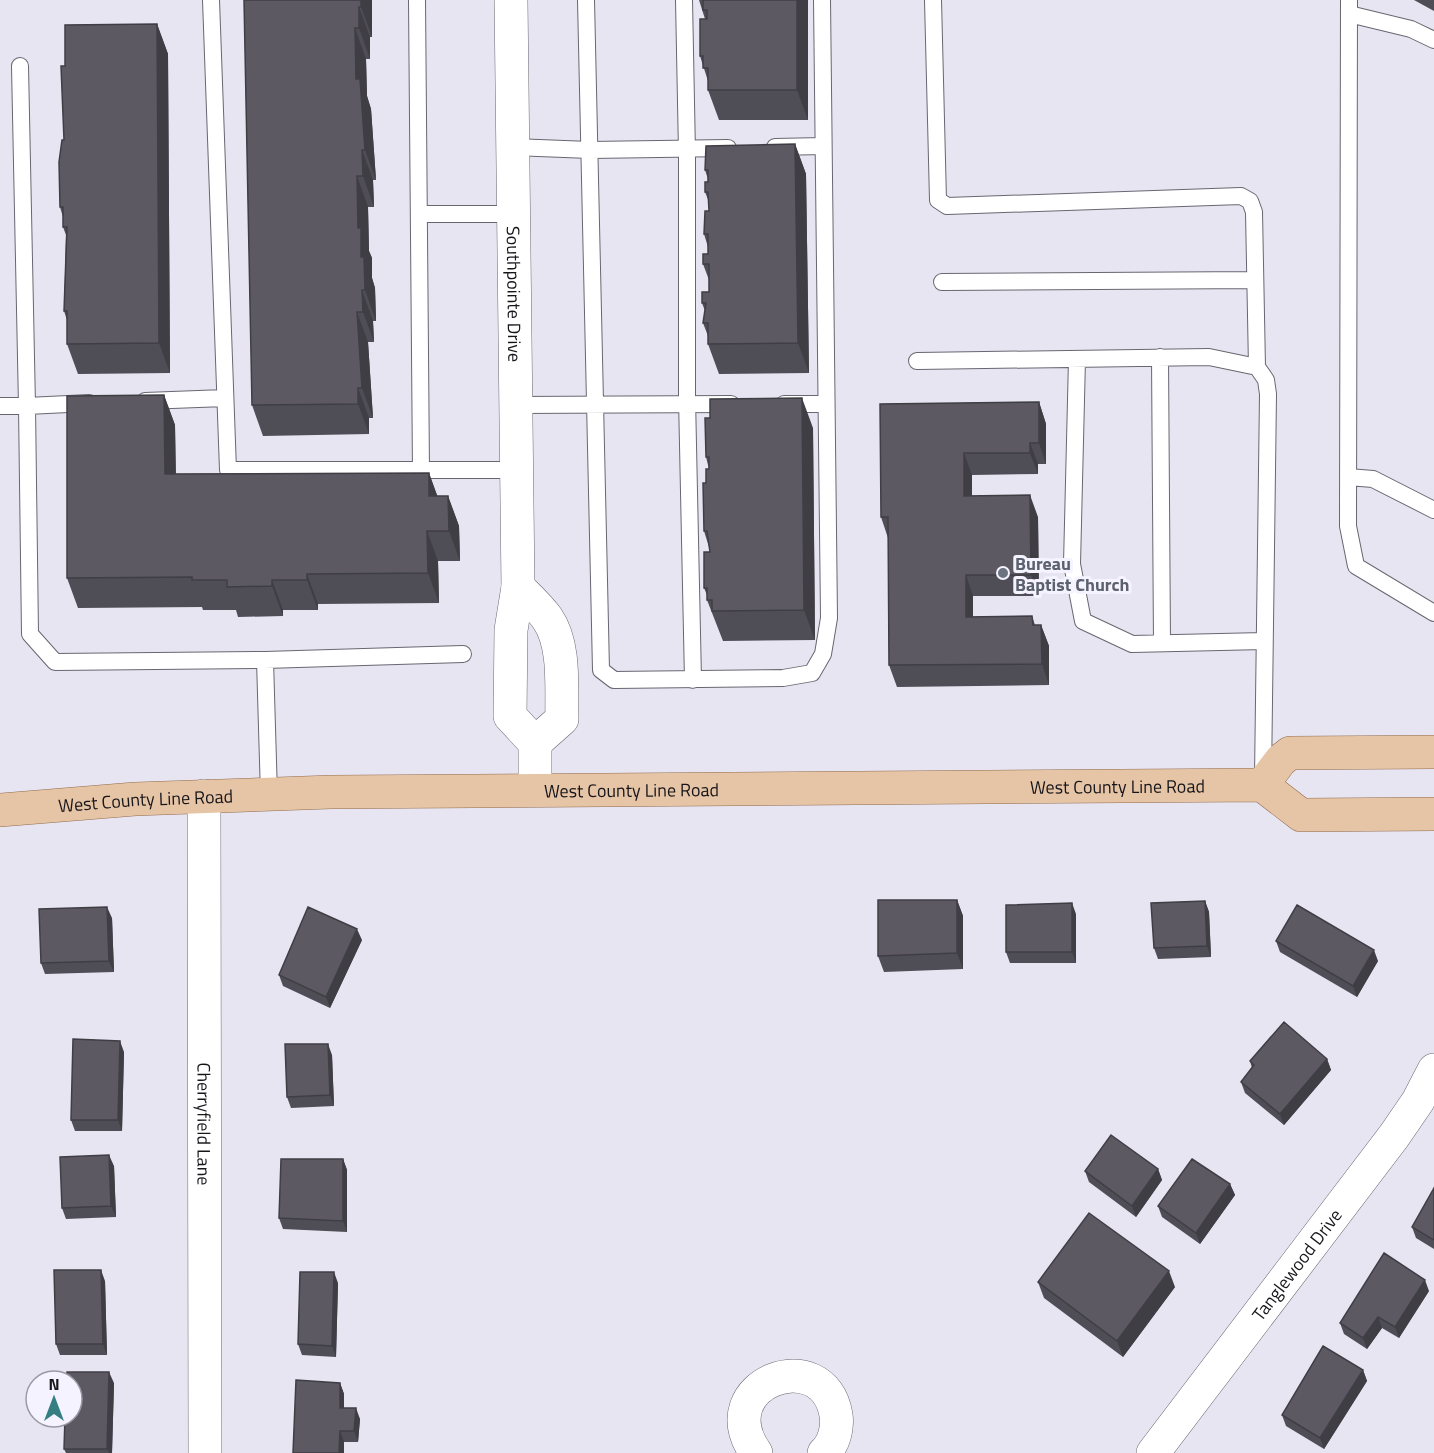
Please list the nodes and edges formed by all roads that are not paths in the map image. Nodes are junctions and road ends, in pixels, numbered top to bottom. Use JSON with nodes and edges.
{"nodes":[{"id":1,"x":211,"y":0,"type":"edge"},
{"id":2,"x":417,"y":0,"type":"edge"},
{"id":3,"x":511,"y":0,"type":"edge"},
{"id":4,"x":586,"y":0,"type":"edge"},
{"id":5,"x":684,"y":0,"type":"edge"},
{"id":6,"x":822,"y":0,"type":"edge"},
{"id":7,"x":933,"y":0,"type":"edge"},
{"id":8,"x":1349,"y":7,"type":"edge"},
{"id":9,"x":1434,"y":40,"type":"edge"},
{"id":10,"x":20,"y":66,"type":"dead end"},
{"id":11,"x":823,"y":146,"type":"junction"},
{"id":12,"x":513,"y":147,"type":"junction"},
{"id":13,"x":687,"y":149,"type":"junction"},
{"id":14,"x":590,"y":150,"type":"junction"},
{"id":15,"x":419,"y":214,"type":"junction"},
{"id":16,"x":513,"y":214,"type":"junction"},
{"id":17,"x":1255,"y":280,"type":"junction"},
{"id":18,"x":942,"y":282,"type":"dead end"},
{"id":19,"x":1160,"y":357,"type":"junction"},
{"id":20,"x":1077,"y":359,"type":"junction"},
{"id":21,"x":917,"y":361,"type":"dead end"},
{"id":22,"x":1257,"y":367,"type":"junction"},
{"id":23,"x":225,"y":398,"type":"junction"},
{"id":24,"x":108,"y":402,"type":"edge"},
{"id":25,"x":132,"y":402,"type":"edge"},
{"id":26,"x":594,"y":404,"type":"junction"},
{"id":27,"x":687,"y":404,"type":"junction"},
{"id":28,"x":745,"y":404,"type":"edge"},
{"id":29,"x":768,"y":404,"type":"edge"},
{"id":30,"x":825,"y":404,"type":"junction"},
{"id":31,"x":516,"y":405,"type":"junction"},
{"id":32,"x":0,"y":406,"type":"edge"},
{"id":33,"x":27,"y":406,"type":"junction"},
{"id":34,"x":421,"y":470,"type":"junction"},
{"id":35,"x":517,"y":470,"type":"junction"},
{"id":36,"x":1348,"y":477,"type":"junction"},
{"id":37,"x":1434,"y":510,"type":"edge"},
{"id":38,"x":518,"y":587,"type":"junction"},
{"id":39,"x":1434,"y":613,"type":"edge"},
{"id":40,"x":1264,"y":641,"type":"junction"},
{"id":41,"x":1162,"y":643,"type":"junction"},
{"id":42,"x":463,"y":654,"type":"dead end"},
{"id":43,"x":265,"y":660,"type":"junction"},
{"id":44,"x":693,"y":680,"type":"junction"},
{"id":45,"x":536,"y":743,"type":"junction"},
{"id":46,"x":1434,"y":752,"type":"edge"},
{"id":47,"x":1262,"y":785,"type":"junction"},
{"id":48,"x":536,"y":790,"type":"junction"},
{"id":49,"x":269,"y":795,"type":"junction"},
{"id":50,"x":204,"y":796,"type":"junction"},
{"id":51,"x":0,"y":810,"type":"edge"},
{"id":52,"x":1434,"y":814,"type":"edge"},
{"id":53,"x":1434,"y":1070,"type":"edge"},
{"id":54,"x":828,"y":1452,"type":"edge"},
{"id":55,"x":205,"y":1453,"type":"edge"},
{"id":56,"x":756,"y":1453,"type":"edge"},
{"id":57,"x":1153,"y":1453,"type":"edge"}],
"edges":[{"from":1,"to":23,"type":"lane"},
{"from":2,"to":15,"type":"lane"},
{"from":3,"to":12,"type":"street","name":"Southpointe Drive"},
{"from":4,"to":14,"type":"lane"},
{"from":5,"to":13,"type":"lane"},
{"from":6,"to":11,"type":"lane"},
{"from":7,"to":17,"type":"lane"},
{"from":8,"to":9,"type":"lane"},
{"from":8,"to":36,"type":"lane"},
{"from":10,"to":33,"type":"lane"},
{"from":11,"to":13,"type":"lane"},
{"from":11,"to":30,"type":"lane"},
{"from":12,"to":14,"type":"lane"},
{"from":12,"to":16,"type":"street","name":"Southpointe Drive"},
{"from":13,"to":14,"type":"lane"},
{"from":13,"to":27,"type":"lane"},
{"from":14,"to":26,"type":"lane"},
{"from":15,"to":16,"type":"lane"},
{"from":15,"to":34,"type":"lane"},
{"from":16,"to":31,"type":"street","name":"Southpointe Drive"},
{"from":17,"to":18,"type":"lane"},
{"from":17,"to":22,"type":"lane"},
{"from":19,"to":20,"type":"lane"},
{"from":19,"to":22,"type":"lane"},
{"from":19,"to":41,"type":"lane"},
{"from":20,"to":21,"type":"lane"},
{"from":20,"to":41,"type":"lane"},
{"from":22,"to":40,"type":"lane"},
{"from":23,"to":25,"type":"lane"},
{"from":23,"to":34,"type":"lane"},
{"from":24,"to":33,"type":"lane"},
{"from":26,"to":27,"type":"lane"},
{"from":26,"to":31,"type":"lane"},
{"from":26,"to":44,"type":"lane"},
{"from":27,"to":28,"type":"lane"},
{"from":27,"to":44,"type":"lane"},
{"from":29,"to":30,"type":"lane"},
{"from":30,"to":44,"type":"lane"},
{"from":31,"to":35,"type":"street","name":"Southpointe Drive"},
{"from":32,"to":33,"type":"lane"},
{"from":33,"to":43,"type":"lane"},
{"from":34,"to":35,"type":"lane"},
{"from":35,"to":38,"type":"street","name":"Southpointe Drive"},
{"from":36,"to":37,"type":"lane"},
{"from":36,"to":39,"type":"lane"},
{"from":38,"to":45,"type":"street","name":"Southpointe Drive"},
{"from":38,"to":45,"type":"street"},
{"from":40,"to":41,"type":"lane"},
{"from":40,"to":47,"type":"lane"},
{"from":42,"to":43,"type":"lane"},
{"from":43,"to":49,"type":"lane"},
{"from":45,"to":48,"type":"street"},
{"from":46,"to":47,"type":"main road"},
{"from":47,"to":48,"type":"main road","name":"West County Line Road"},
{"from":47,"to":52,"type":"main road"},
{"from":48,"to":49,"type":"main road","name":"West County Line Road"},
{"from":49,"to":50,"type":"main road","name":"West County Line Road"},
{"from":50,"to":51,"type":"main road","name":"West County Line Road"},
{"from":50,"to":55,"type":"street","name":"Cherryfield Lane"},
{"from":53,"to":57,"type":"street","name":"Tanglewood Drive"},
{"from":54,"to":56,"type":"street"}]}
